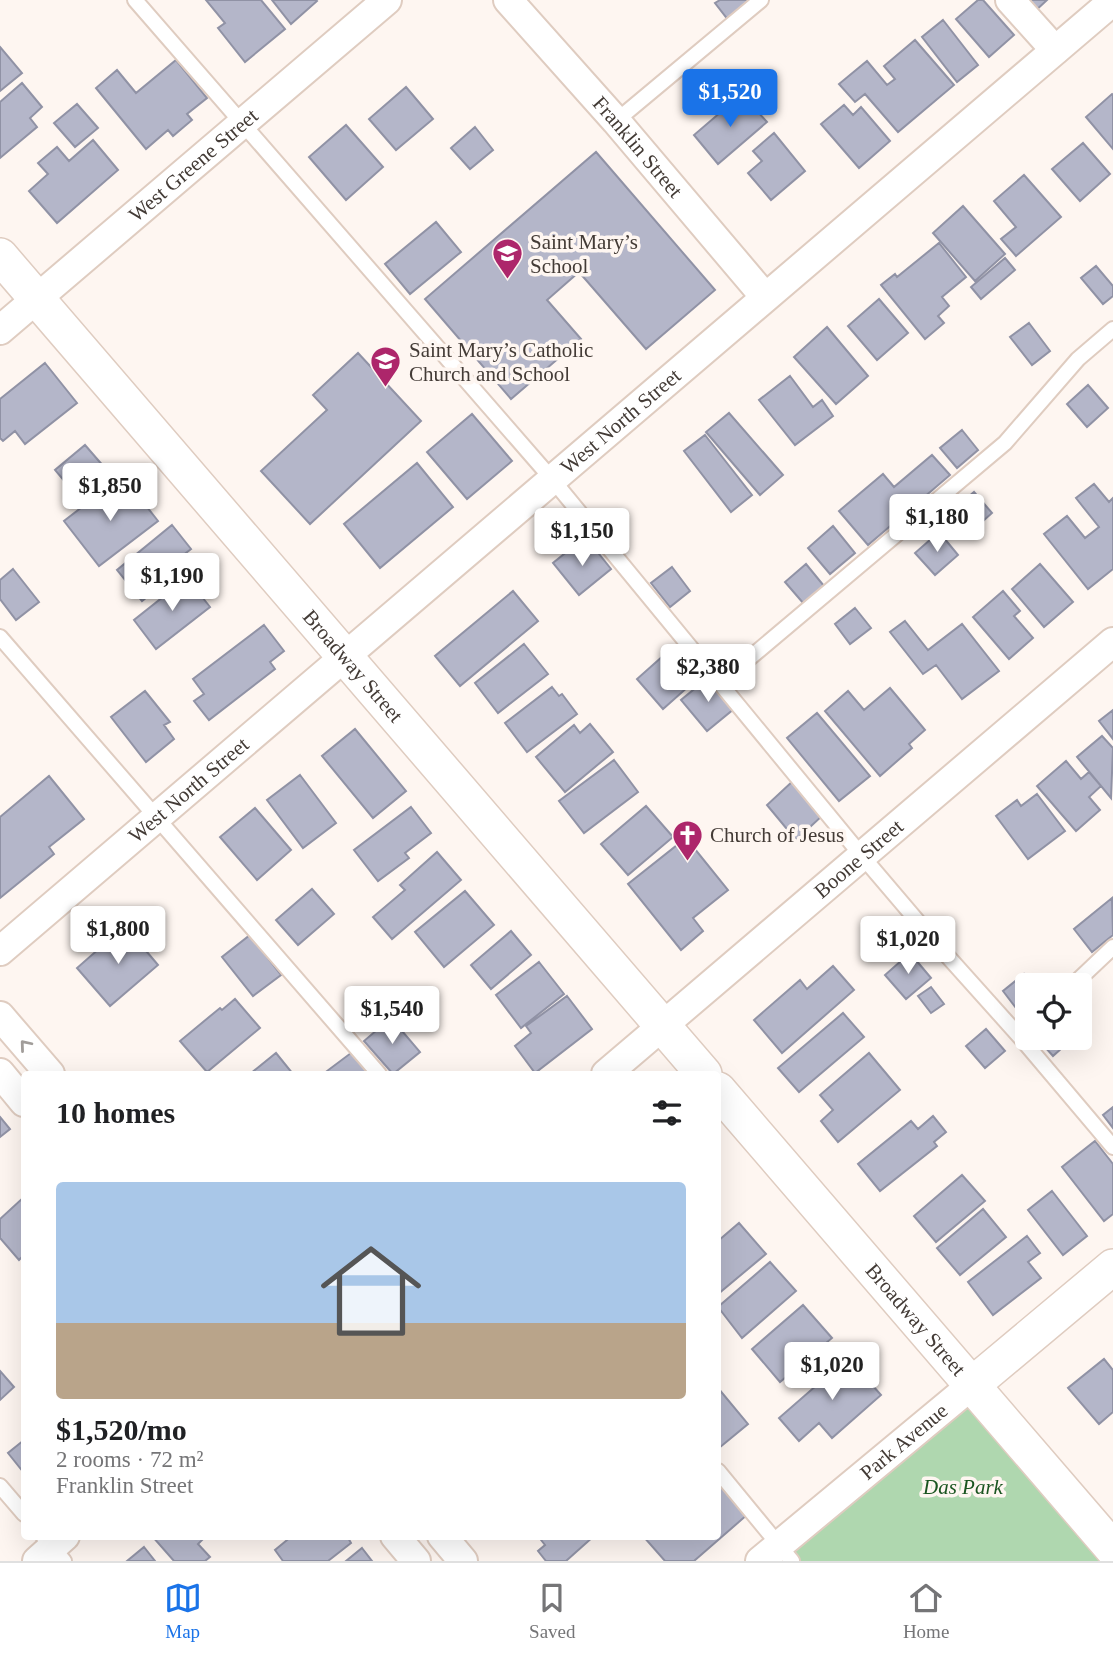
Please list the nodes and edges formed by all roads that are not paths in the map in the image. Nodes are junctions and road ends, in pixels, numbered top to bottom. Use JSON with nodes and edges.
{"nodes":[{"id":1,"x":135,"y":0,"type":"edge"},
{"id":2,"x":387,"y":0,"type":"edge"},
{"id":3,"x":508,"y":0,"type":"edge"},
{"id":4,"x":761,"y":0,"type":"edge"},
{"id":5,"x":1010,"y":0,"type":"edge"},
{"id":6,"x":1113,"y":1,"type":"edge"},
{"id":7,"x":1055,"y":50,"type":"junction"},
{"id":8,"x":616,"y":121,"type":"junction"},
{"id":9,"x":242,"y":124,"type":"junction"},
{"id":10,"x":0,"y":256,"type":"edge"},
{"id":11,"x":765,"y":297,"type":"junction"},
{"id":12,"x":36,"y":299,"type":"junction"},
{"id":13,"x":1113,"y":329,"type":"edge"},
{"id":14,"x":0,"y":330,"type":"edge"},
{"id":15,"x":552,"y":479,"type":"junction"},
{"id":16,"x":0,"y":637,"type":"edge"},
{"id":17,"x":1113,"y":642,"type":"edge"},
{"id":18,"x":345,"y":657,"type":"junction"},
{"id":19,"x":720,"y":683,"type":"junction"},
{"id":20,"x":156,"y":818,"type":"junction"},
{"id":21,"x":862,"y":856,"type":"junction"},
{"id":22,"x":1113,"y":947,"type":"edge"},
{"id":23,"x":0,"y":951,"type":"edge"},
{"id":24,"x":1086,"y":973,"type":"edge"},
{"id":25,"x":0,"y":1016,"type":"edge"},
{"id":26,"x":1015,"y":1025,"type":"edge"},
{"id":27,"x":663,"y":1026,"type":"junction"},
{"id":28,"x":1037,"y":1050,"type":"edge"},
{"id":29,"x":47,"y":1071,"type":"edge"},
{"id":30,"x":376,"y":1071,"type":"edge"},
{"id":31,"x":610,"y":1071,"type":"edge"},
{"id":32,"x":701,"y":1071,"type":"edge"},
{"id":33,"x":0,"y":1073,"type":"edge"},
{"id":34,"x":721,"y":1093,"type":"edge"},
{"id":35,"x":21,"y":1098,"type":"edge"},
{"id":36,"x":1113,"y":1147,"type":"edge"},
{"id":37,"x":1113,"y":1267,"type":"edge"},
{"id":38,"x":972,"y":1385,"type":"junction"},
{"id":39,"x":721,"y":1475,"type":"edge"},
{"id":40,"x":0,"y":1486,"type":"edge"},
{"id":41,"x":21,"y":1510,"type":"edge"},
{"id":42,"x":398,"y":1540,"type":"edge"},
{"id":43,"x":445,"y":1540,"type":"edge"},
{"id":44,"x":1113,"y":1549,"type":"edge"},
{"id":45,"x":777,"y":1556,"type":"edge"},
{"id":46,"x":416,"y":1561,"type":"edge"},
{"id":47,"x":463,"y":1561,"type":"edge"}],
"edges":[{"from":1,"to":9,"type":"lane"},
{"from":2,"to":9,"type":"street","name":"West Greene Street"},
{"from":3,"to":8,"type":"street","name":"Franklin Street"},
{"from":4,"to":8,"type":"lane"},
{"from":5,"to":7,"type":"street"},
{"from":6,"to":7,"type":"street","name":"West North Street"},
{"from":7,"to":11,"type":"street","name":"West North Street"},
{"from":8,"to":11,"type":"street","name":"Franklin Street"},
{"from":9,"to":12,"type":"street","name":"West Greene Street"},
{"from":9,"to":15,"type":"lane"},
{"from":10,"to":12,"type":"street","name":"Broadway Street"},
{"from":11,"to":15,"type":"street","name":"West North Street"},
{"from":12,"to":14,"type":"street","name":"West Greene Street"},
{"from":12,"to":18,"type":"street","name":"Broadway Street"},
{"from":13,"to":19,"type":"lane"},
{"from":15,"to":18,"type":"street","name":"West North Street"},
{"from":15,"to":19,"type":"lane"},
{"from":16,"to":20,"type":"lane"},
{"from":17,"to":21,"type":"street","name":"Boone Street"},
{"from":18,"to":20,"type":"street","name":"West North Street"},
{"from":18,"to":27,"type":"street","name":"Broadway Street"},
{"from":19,"to":21,"type":"lane"},
{"from":20,"to":23,"type":"street","name":"West North Street"},
{"from":20,"to":30,"type":"lane"},
{"from":21,"to":26,"type":"lane"},
{"from":21,"to":27,"type":"street","name":"Boone Street"},
{"from":22,"to":24,"type":"lane"},
{"from":29,"to":25,"type":"street","one_way":true},
{"from":27,"to":31,"type":"street","name":"Boone Street"},
{"from":27,"to":32,"type":"street","name":"Broadway Street"},
{"from":28,"to":36,"type":"lane"},
{"from":33,"to":35,"type":"street"},
{"from":34,"to":38,"type":"street","name":"Broadway Street"},
{"from":37,"to":38,"type":"street","name":"Park Avenue"},
{"from":38,"to":44,"type":"street","name":"Broadway Street"},
{"from":38,"to":45,"type":"street","name":"Park Avenue"},
{"from":39,"to":45,"type":"lane"},
{"from":40,"to":41,"type":"lane"},
{"from":42,"to":46,"type":"street"},
{"from":43,"to":47,"type":"street"}]}
